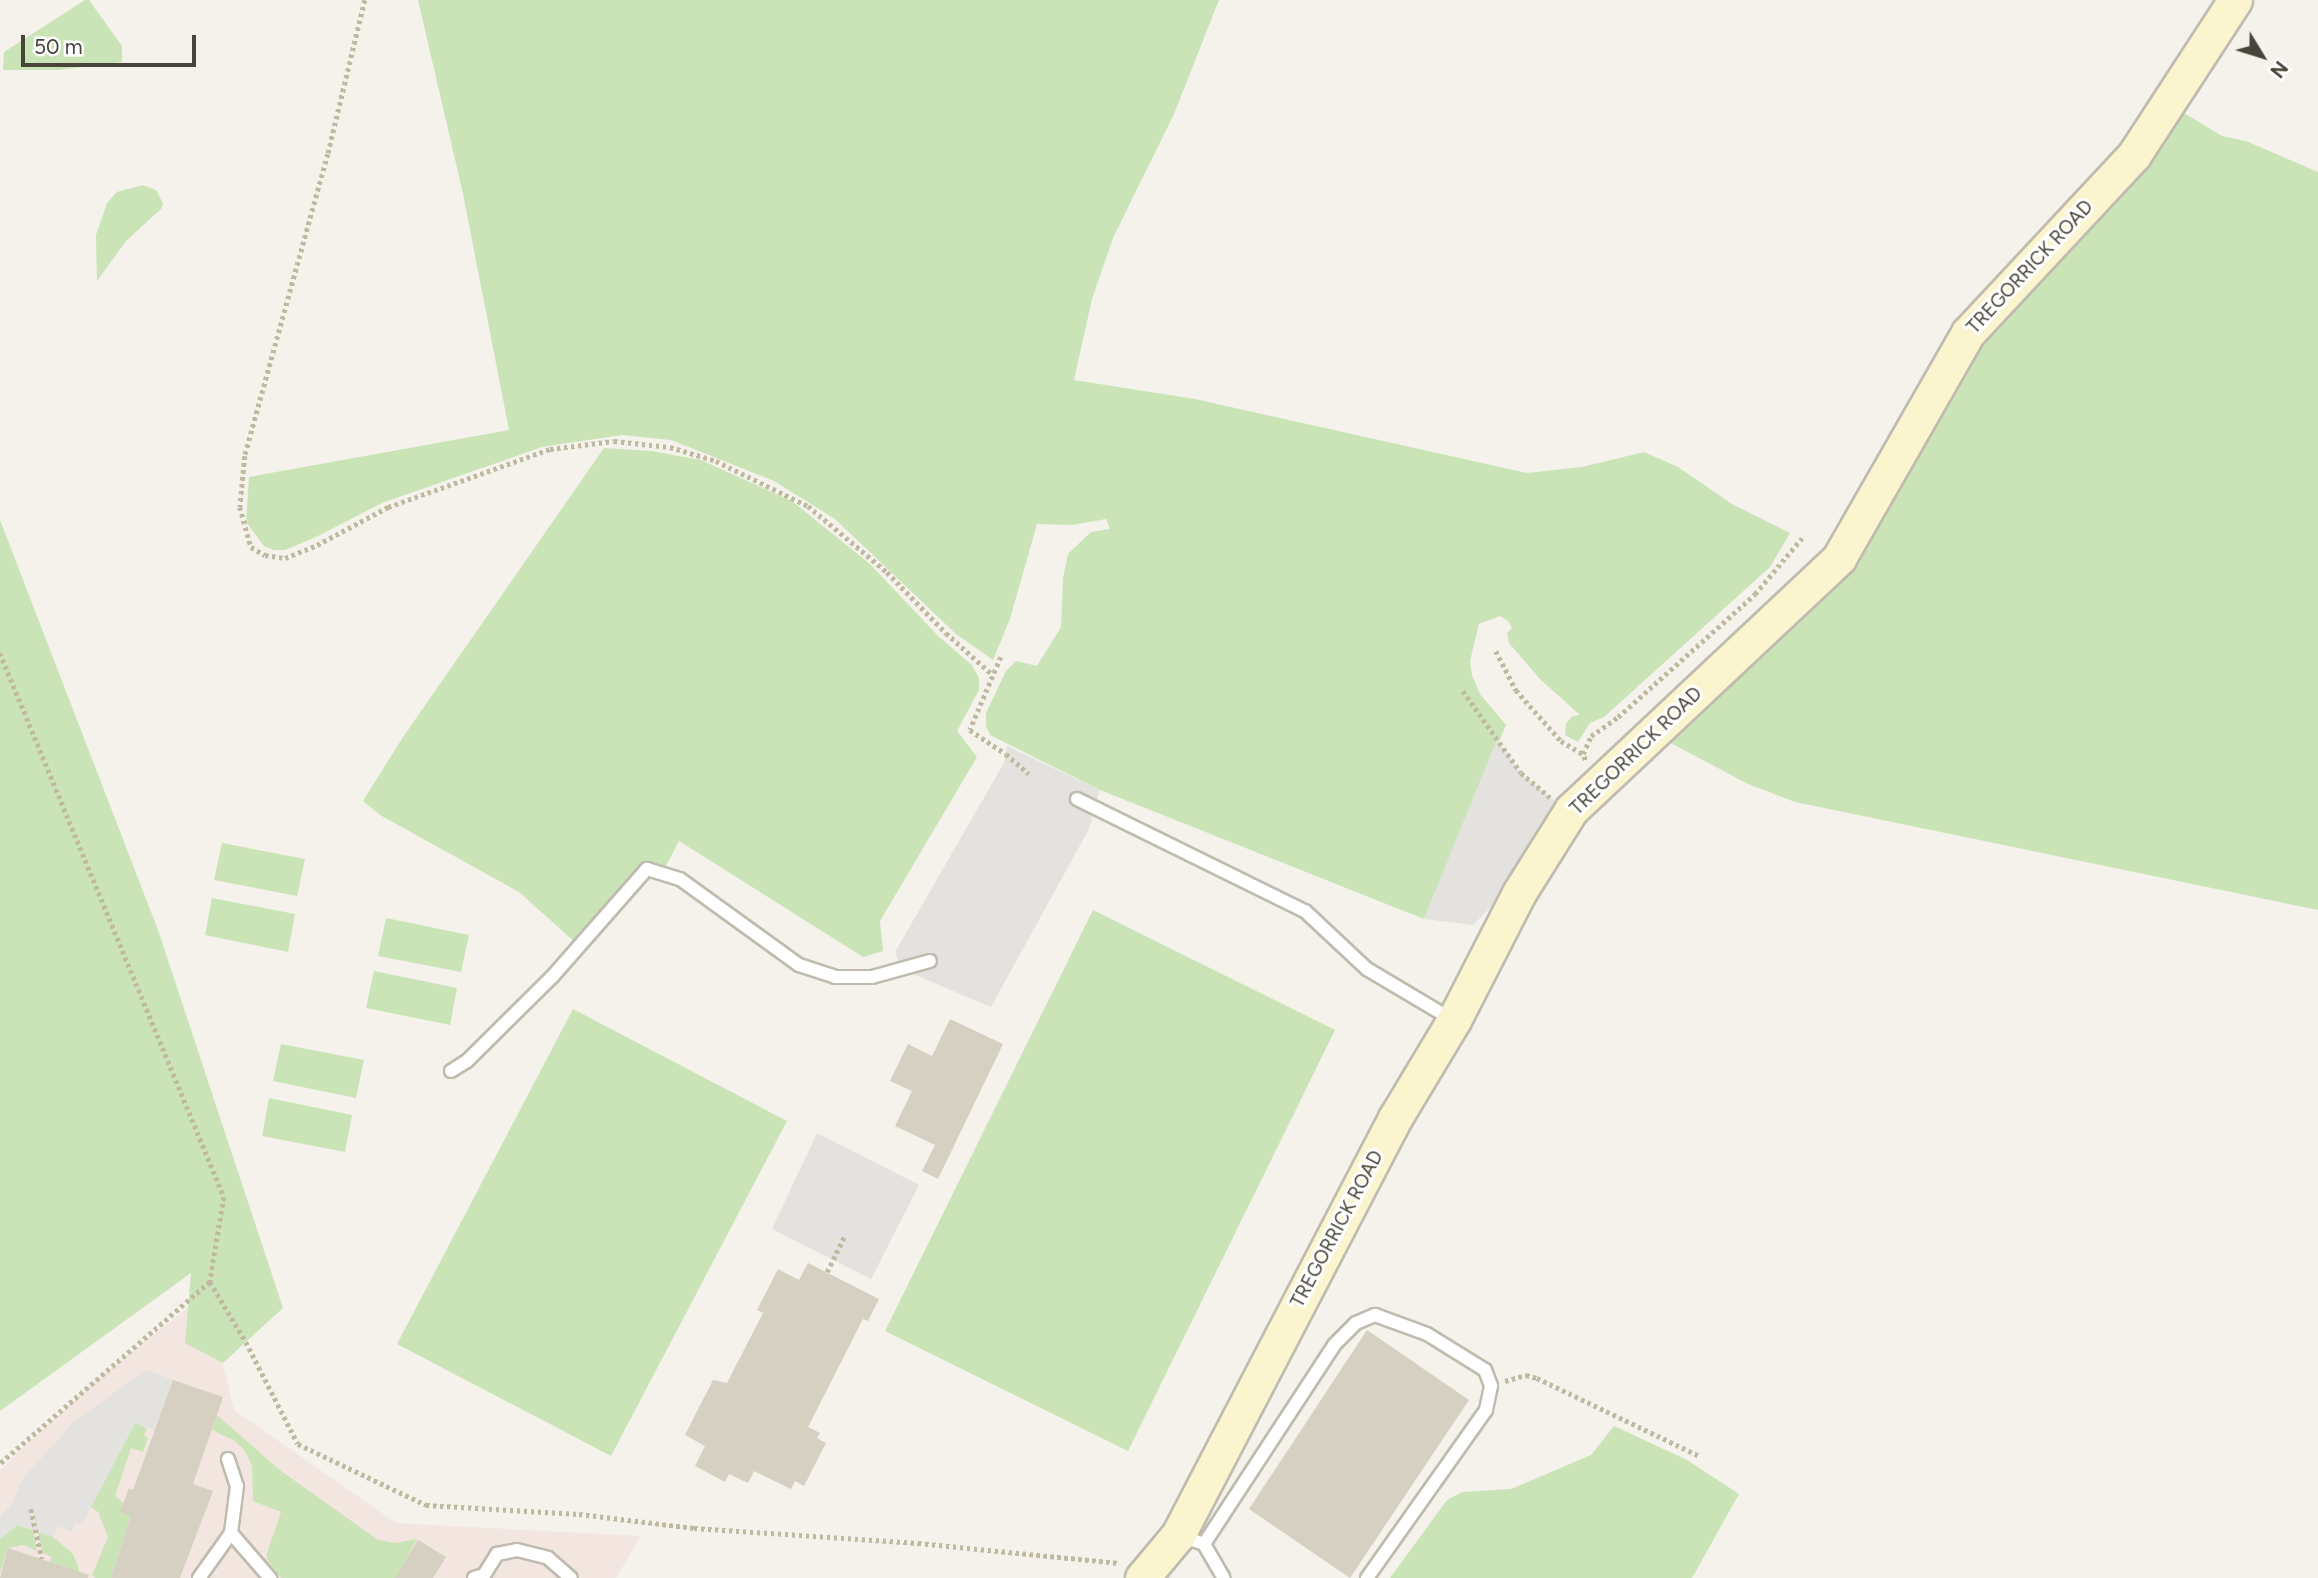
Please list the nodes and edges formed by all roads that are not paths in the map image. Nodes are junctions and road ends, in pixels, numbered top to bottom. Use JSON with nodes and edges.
{"nodes":[{"id":1,"x":2235,"y":0,"type":"edge"},
{"id":2,"x":1077,"y":799,"type":"dead end"},
{"id":3,"x":930,"y":961,"type":"dead end"},
{"id":4,"x":1454,"y":1020,"type":"junction"},
{"id":5,"x":451,"y":1071,"type":"dead end"},
{"id":6,"x":228,"y":1459,"type":"dead end"},
{"id":7,"x":230,"y":1533,"type":"junction"},
{"id":8,"x":1191,"y":1539,"type":"junction"},
{"id":9,"x":1147,"y":1572,"type":"edge"},
{"id":10,"x":481,"y":1577,"type":"edge"},
{"id":11,"x":199,"y":1578,"type":"edge"},
{"id":12,"x":270,"y":1578,"type":"edge"},
{"id":13,"x":571,"y":1578,"type":"edge"},
{"id":14,"x":1224,"y":1578,"type":"edge"},
{"id":15,"x":1367,"y":1578,"type":"edge"}],
"edges":[{"from":1,"to":4,"type":"street","name":"TREGORRICK ROAD"},
{"from":2,"to":4,"type":"lane"},
{"from":3,"to":5,"type":"lane"},
{"from":4,"to":8,"type":"street","name":"TREGORRICK ROAD"},
{"from":6,"to":7,"type":"lane"},
{"from":7,"to":11,"type":"lane"},
{"from":7,"to":12,"type":"lane"},
{"from":8,"to":9,"type":"street","name":"TREGORRICK ROAD"},
{"from":8,"to":14,"type":"lane"},
{"from":8,"to":15,"type":"lane"},
{"from":10,"to":13,"type":"lane"}]}
